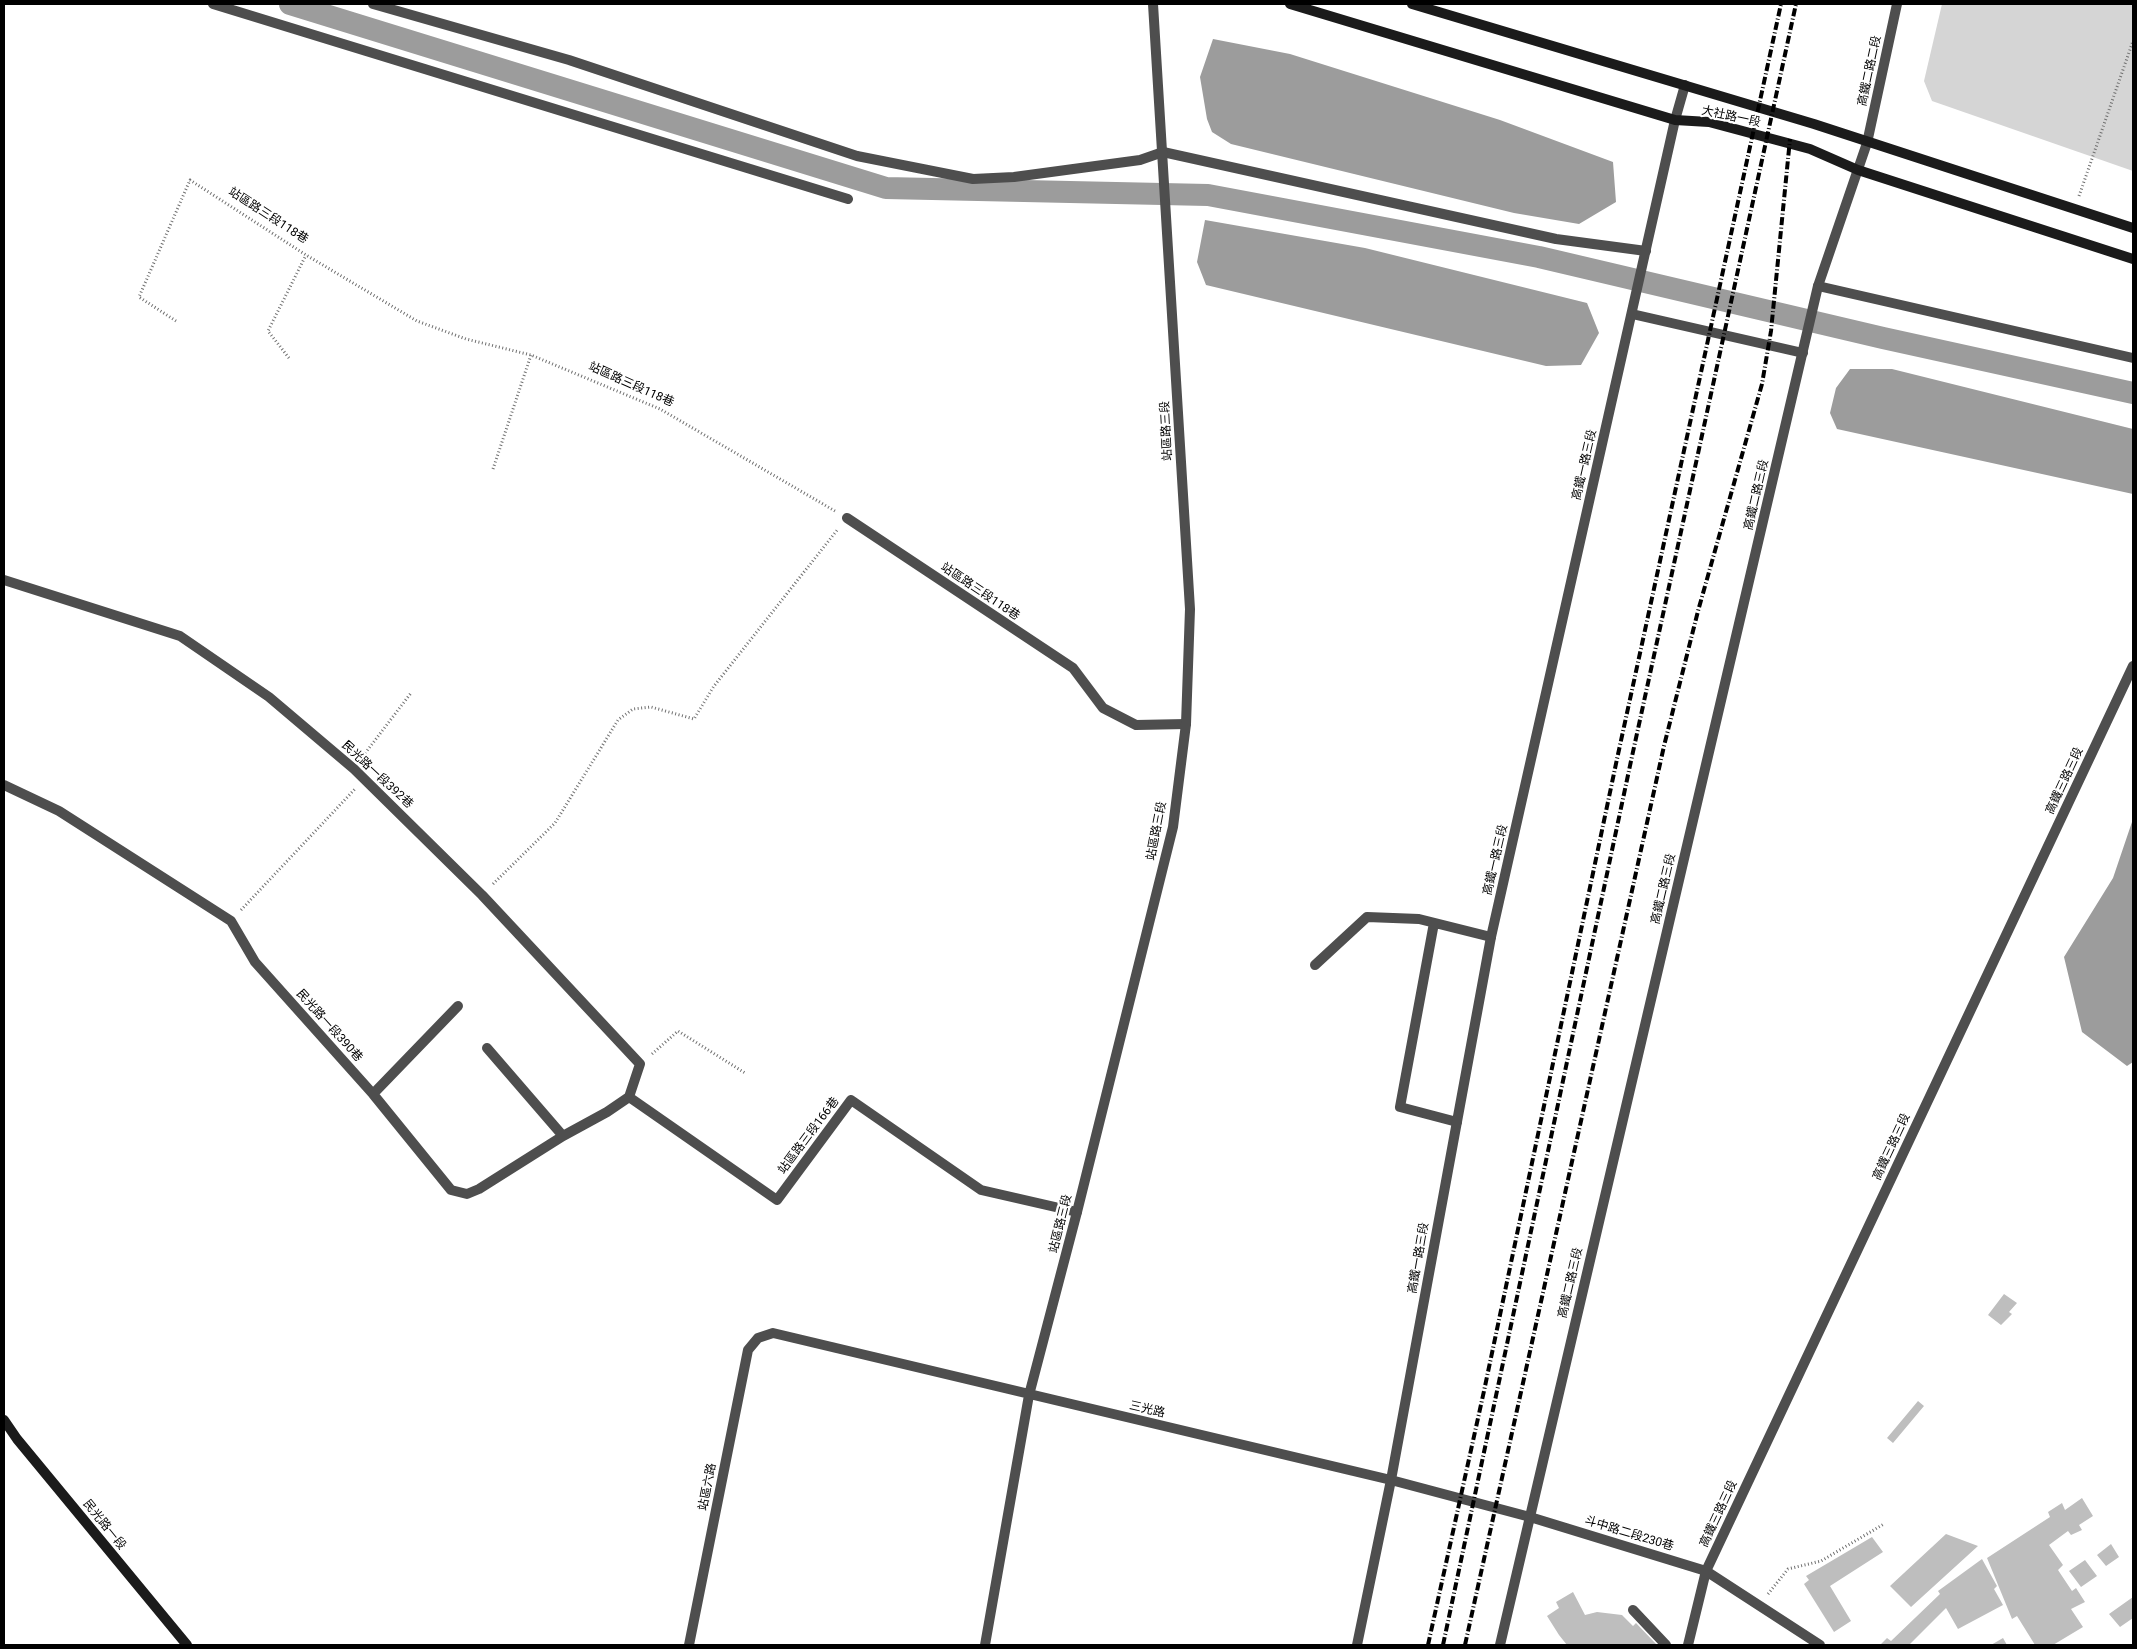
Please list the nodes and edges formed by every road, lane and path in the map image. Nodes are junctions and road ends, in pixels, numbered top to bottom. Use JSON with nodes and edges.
{"nodes":[{"id":1,"x":213,"y":4,"type":"edge"},
{"id":2,"x":373,"y":4,"type":"edge"},
{"id":3,"x":1154,"y":4,"type":"edge"},
{"id":4,"x":1290,"y":4,"type":"edge"},
{"id":5,"x":1412,"y":4,"type":"edge"},
{"id":6,"x":1897,"y":4,"type":"edge"},
{"id":7,"x":2133,"y":41,"type":"edge"},
{"id":8,"x":1685,"y":85,"type":"junction"},
{"id":9,"x":1675,"y":120,"type":"junction"},
{"id":10,"x":1868,"y":143,"type":"junction"},
{"id":11,"x":1162,"y":152,"type":"junction"},
{"id":12,"x":1858,"y":170,"type":"junction"},
{"id":13,"x":848,"y":199,"type":"dead end"},
{"id":14,"x":2074,"y":210,"type":"junction"},
{"id":15,"x":2133,"y":228,"type":"edge"},
{"id":16,"x":1646,"y":251,"type":"junction"},
{"id":17,"x":306,"y":256,"type":"junction"},
{"id":18,"x":2133,"y":259,"type":"edge"},
{"id":19,"x":1818,"y":286,"type":"junction"},
{"id":20,"x":1632,"y":314,"type":"junction"},
{"id":21,"x":176,"y":320,"type":"dead end"},
{"id":22,"x":1802,"y":353,"type":"junction"},
{"id":23,"x":531,"y":355,"type":"junction"},
{"id":24,"x":289,"y":358,"type":"dead end"},
{"id":25,"x":2133,"y":358,"type":"edge"},
{"id":26,"x":493,"y":469,"type":"dead end"},
{"id":27,"x":847,"y":518,"type":"junction"},
{"id":28,"x":4,"y":580,"type":"edge"},
{"id":29,"x":2133,"y":666,"type":"edge"},
{"id":30,"x":411,"y":693,"type":"dead end"},
{"id":31,"x":1186,"y":724,"type":"junction"},
{"id":32,"x":354,"y":769,"type":"junction"},
{"id":33,"x":364,"y":779,"type":"junction"},
{"id":34,"x":4,"y":785,"type":"edge"},
{"id":35,"x":482,"y":895,"type":"junction"},
{"id":36,"x":230,"y":921,"type":"junction"},
{"id":37,"x":1434,"y":923,"type":"junction"},
{"id":38,"x":1491,"y":937,"type":"junction"},
{"id":39,"x":1315,"y":965,"type":"dead end"},
{"id":40,"x":458,"y":1006,"type":"dead end"},
{"id":41,"x":487,"y":1048,"type":"dead end"},
{"id":42,"x":640,"y":1064,"type":"junction"},
{"id":43,"x":745,"y":1073,"type":"dead end"},
{"id":44,"x":374,"y":1094,"type":"junction"},
{"id":45,"x":629,"y":1097,"type":"junction"},
{"id":46,"x":1457,"y":1122,"type":"junction"},
{"id":47,"x":563,"y":1136,"type":"junction"},
{"id":48,"x":1077,"y":1212,"type":"junction"},
{"id":49,"x":758,"y":1338,"type":"joint"},
{"id":50,"x":1029,"y":1395,"type":"junction"},
{"id":51,"x":4,"y":1420,"type":"edge"},
{"id":52,"x":1391,"y":1480,"type":"junction"},
{"id":53,"x":1530,"y":1517,"type":"junction"},
{"id":54,"x":1884,"y":1524,"type":"dead end"},
{"id":55,"x":1706,"y":1571,"type":"junction"},
{"id":56,"x":1759,"y":1606,"type":"junction"},
{"id":57,"x":1633,"y":1610,"type":"dead end"},
{"id":58,"x":187,"y":1645,"type":"edge"},
{"id":59,"x":689,"y":1645,"type":"edge"},
{"id":60,"x":985,"y":1645,"type":"edge"},
{"id":61,"x":1357,"y":1645,"type":"edge"},
{"id":62,"x":1500,"y":1645,"type":"edge"},
{"id":63,"x":1666,"y":1645,"type":"edge"},
{"id":64,"x":1688,"y":1645,"type":"edge"},
{"id":65,"x":1820,"y":1645,"type":"edge"}],
"edges":[{"from":1,"to":13,"type":"street"},
{"from":2,"to":11,"type":"street"},
{"from":3,"to":11,"type":"street","name":"站區路三段"},
{"from":4,"to":9,"type":"street","name":"大社路一段"},
{"from":5,"to":8,"type":"street","name":"大社路一段"},
{"from":6,"to":10,"type":"street","name":"高鐵二路二段"},
{"from":7,"to":14,"type":"path"},
{"from":8,"to":9,"type":"street","name":"高鐵一路三段"},
{"from":8,"to":10,"type":"street","name":"大社路一段"},
{"from":9,"to":12,"type":"street","name":"大社路一段"},
{"from":9,"to":16,"type":"street","name":"高鐵一路三段"},
{"from":10,"to":12,"type":"street","name":"高鐵二路三段"},
{"from":10,"to":14,"type":"street","name":"大社路一段"},
{"from":11,"to":16,"type":"street"},
{"from":11,"to":31,"type":"street","name":"站區路三段"},
{"from":12,"to":18,"type":"street","name":"大社路一段"},
{"from":12,"to":19,"type":"street","name":"高鐵二路三段"},
{"from":14,"to":15,"type":"street","name":"大社路一段"},
{"from":16,"to":20,"type":"street","name":"高鐵一路三段"},
{"from":17,"to":21,"type":"path","name":"站區路三段118巷"},
{"from":17,"to":23,"type":"path","name":"站區路三段118巷"},
{"from":17,"to":24,"type":"path"},
{"from":19,"to":22,"type":"street","name":"高鐵二路三段"},
{"from":19,"to":25,"type":"street"},
{"from":20,"to":22,"type":"street"},
{"from":20,"to":38,"type":"street","name":"高鐵一路三段"},
{"from":22,"to":53,"type":"street","name":"高鐵二路三段"},
{"from":23,"to":26,"type":"path"},
{"from":23,"to":27,"type":"path","name":"站區路三段118巷"},
{"from":27,"to":31,"type":"street","name":"站區路三段118巷"},
{"from":27,"to":35,"type":"path"},
{"from":28,"to":32,"type":"street","name":"民光路一段392巷"},
{"from":29,"to":55,"type":"street","name":"高鐵三路三段"},
{"from":30,"to":32,"type":"path"},
{"from":31,"to":48,"type":"street","name":"站區路三段"},
{"from":32,"to":33,"type":"street","name":"民光路一段392巷"},
{"from":33,"to":35,"type":"street","name":"民光路一段392巷"},
{"from":33,"to":36,"type":"path"},
{"from":34,"to":36,"type":"street","name":"民光路一段390巷"},
{"from":35,"to":42,"type":"street","name":"民光路一段392巷"},
{"from":36,"to":44,"type":"street","name":"民光路一段390巷"},
{"from":37,"to":38,"type":"street"},
{"from":37,"to":39,"type":"street"},
{"from":37,"to":46,"type":"street"},
{"from":38,"to":46,"type":"street","name":"高鐵一路三段"},
{"from":40,"to":44,"type":"street"},
{"from":41,"to":47,"type":"street"},
{"from":42,"to":43,"type":"path"},
{"from":42,"to":45,"type":"street"},
{"from":44,"to":47,"type":"street","name":"民光路一段390巷"},
{"from":45,"to":47,"type":"street","name":"民光路一段390巷"},
{"from":45,"to":48,"type":"street","name":"站區路三段166巷"},
{"from":46,"to":52,"type":"street","name":"高鐵一路三段"},
{"from":48,"to":50,"type":"street","name":"站區路三段"},
{"from":49,"to":50,"type":"street","name":"三光路"},
{"from":49,"to":59,"type":"street","name":"站區六路"},
{"from":50,"to":52,"type":"street","name":"三光路"},
{"from":50,"to":60,"type":"street","name":"站區路三段"},
{"from":51,"to":58,"type":"street","name":"民光路一段"},
{"from":52,"to":53,"type":"street","name":"三光路"},
{"from":52,"to":61,"type":"street","name":"高鐵一路三段"},
{"from":53,"to":55,"type":"street","name":"斗中路二段230巷"},
{"from":53,"to":62,"type":"street","name":"高鐵二路三段"},
{"from":54,"to":56,"type":"path"},
{"from":55,"to":56,"type":"street","name":"斗中路二段230巷"},
{"from":55,"to":64,"type":"street","name":"高鐵三路三段"},
{"from":56,"to":65,"type":"street","name":"斗中路二段230巷"},
{"from":57,"to":63,"type":"street"}]}
